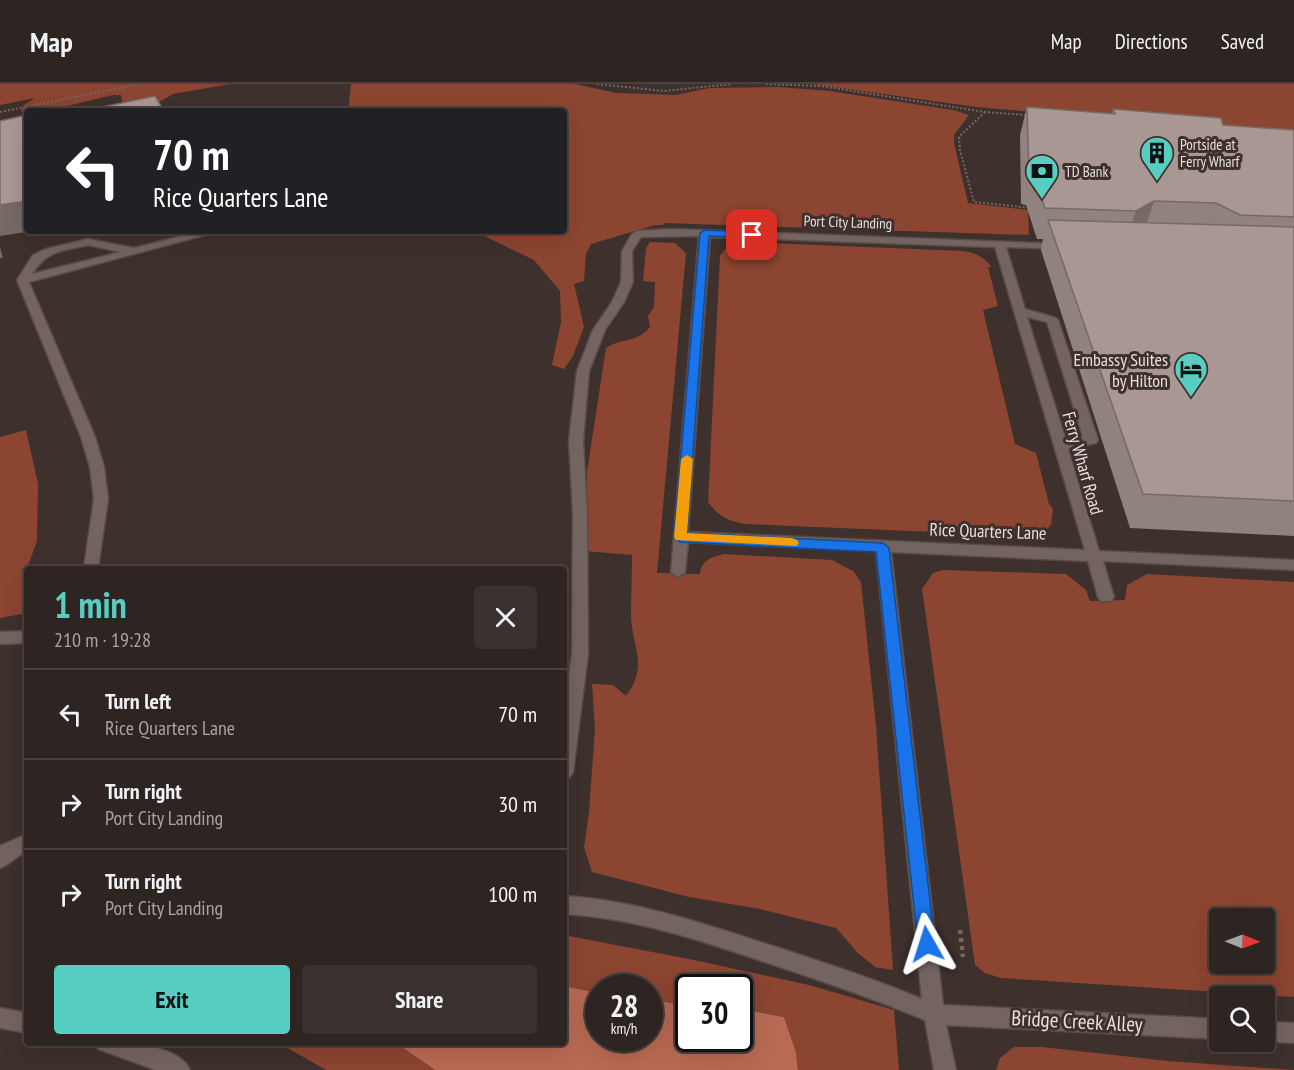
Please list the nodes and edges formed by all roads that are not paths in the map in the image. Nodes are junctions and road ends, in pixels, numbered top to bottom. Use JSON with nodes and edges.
{"nodes":[{"id":1,"x":705,"y":233,"type":"junction"},
{"id":2,"x":203,"y":234,"type":"edge"},
{"id":3,"x":1000,"y":245,"type":"junction"},
{"id":4,"x":1070,"y":246,"type":"edge"},
{"id":5,"x":137,"y":251,"type":"junction"},
{"id":6,"x":22,"y":280,"type":"junction"},
{"id":7,"x":1020,"y":311,"type":"junction"},
{"id":8,"x":1059,"y":446,"type":"junction"},
{"id":9,"x":680,"y":537,"type":"junction"},
{"id":10,"x":883,"y":548,"type":"junction"},
{"id":11,"x":1091,"y":554,"type":"junction"},
{"id":12,"x":1294,"y":565,"type":"edge"},
{"id":13,"x":91,"y":566,"type":"edge"},
{"id":14,"x":678,"y":572,"type":"dead end"},
{"id":15,"x":1106,"y":597,"type":"dead end"},
{"id":16,"x":24,"y":637,"type":"edge"},
{"id":17,"x":0,"y":638,"type":"edge"},
{"id":18,"x":567,"y":750,"type":"edge"},
{"id":19,"x":24,"y":843,"type":"edge"},
{"id":20,"x":0,"y":860,"type":"edge"},
{"id":21,"x":567,"y":905,"type":"edge"},
{"id":22,"x":934,"y":1014,"type":"junction"},
{"id":23,"x":0,"y":1018,"type":"edge"},
{"id":24,"x":24,"y":1022,"type":"edge"},
{"id":25,"x":1209,"y":1028,"type":"edge"},
{"id":26,"x":1275,"y":1032,"type":"edge"},
{"id":27,"x":1294,"y":1033,"type":"edge"},
{"id":28,"x":117,"y":1046,"type":"edge"},
{"id":29,"x":179,"y":1070,"type":"edge"},
{"id":30,"x":945,"y":1070,"type":"edge"}],
"edges":[{"from":1,"to":3,"type":"street","name":"Port City Landing"},
{"from":1,"to":9,"type":"street"},
{"from":1,"to":18,"type":"street","name":"Port City Landing"},
{"from":2,"to":5,"type":"street"},
{"from":3,"to":4,"type":"street","name":"Port City Landing"},
{"from":3,"to":7,"type":"street","name":"Ferry Wharf Road"},
{"from":5,"to":6,"type":"street"},
{"from":5,"to":6,"type":"street"},
{"from":6,"to":13,"type":"street"},
{"from":7,"to":8,"type":"street","name":"Ferry Wharf Road"},
{"from":7,"to":8,"type":"street"},
{"from":8,"to":11,"type":"street","name":"Ferry Wharf Road"},
{"from":9,"to":10,"type":"street","name":"Rice Quarters Lane"},
{"from":9,"to":14,"type":"street"},
{"from":10,"to":11,"type":"street","name":"Rice Quarters Lane"},
{"from":10,"to":22,"type":"street"},
{"from":11,"to":12,"type":"street","name":"Rice Quarters Lane"},
{"from":11,"to":15,"type":"street","name":"Ferry Wharf Road"},
{"from":16,"to":17,"type":"street"},
{"from":19,"to":20,"type":"street"},
{"from":21,"to":22,"type":"street"},
{"from":22,"to":25,"type":"street","name":"Bridge Creek Alley"},
{"from":22,"to":30,"type":"street"},
{"from":23,"to":24,"type":"street"},
{"from":26,"to":27,"type":"street"},
{"from":28,"to":29,"type":"street"}]}
